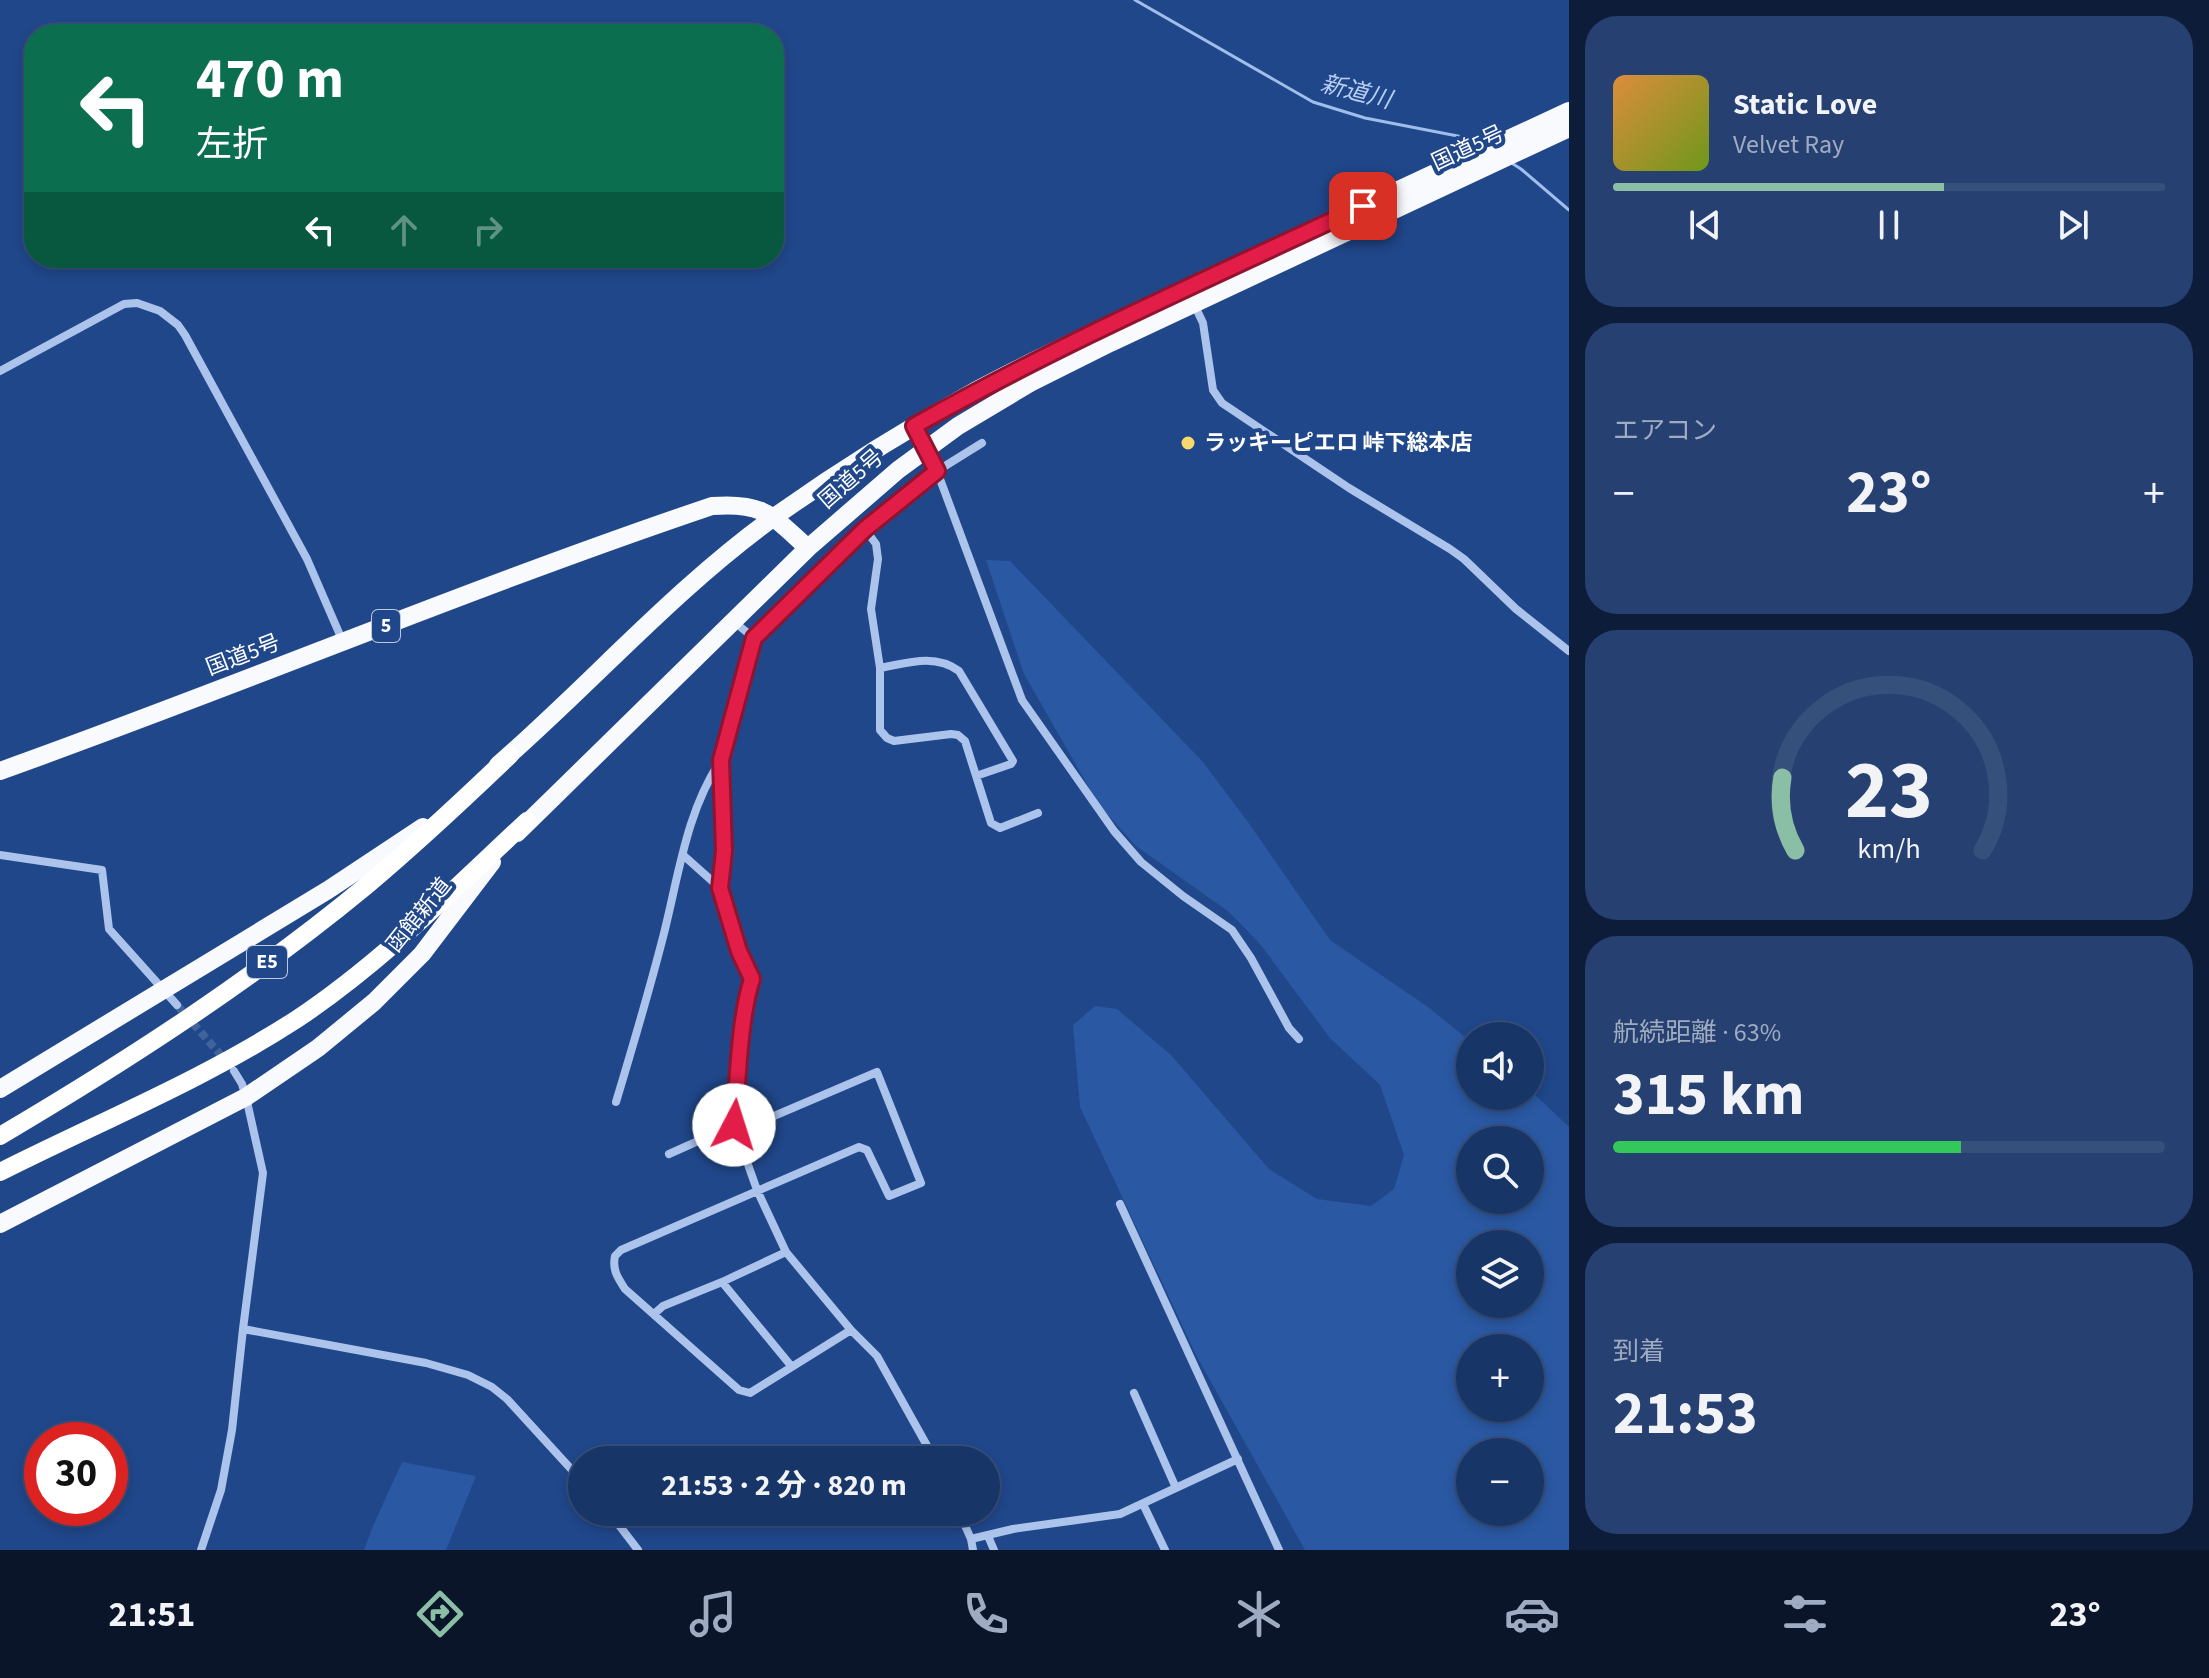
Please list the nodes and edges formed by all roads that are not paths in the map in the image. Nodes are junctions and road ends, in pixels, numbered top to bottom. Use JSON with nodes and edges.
{"nodes":[{"id":1,"x":1569,"y":111,"type":"edge"},
{"id":2,"x":1569,"y":128,"type":"edge"},
{"id":3,"x":1512,"y":146,"type":"junction"},
{"id":4,"x":1190,"y":296,"type":"junction"},
{"id":5,"x":0,"y":371,"type":"edge"},
{"id":6,"x":914,"y":426,"type":"junction"},
{"id":7,"x":982,"y":443,"type":"dead end"},
{"id":8,"x":926,"y":448,"type":"junction"},
{"id":9,"x":937,"y":471,"type":"junction"},
{"id":10,"x":774,"y":517,"type":"junction"},
{"id":11,"x":865,"y":529,"type":"junction"},
{"id":12,"x":808,"y":548,"type":"junction"},
{"id":13,"x":733,"y":620,"type":"junction"},
{"id":14,"x":754,"y":638,"type":"junction"},
{"id":15,"x":343,"y":643,"type":"junction"},
{"id":16,"x":1569,"y":651,"type":"edge"},
{"id":17,"x":880,"y":668,"type":"junction"},
{"id":18,"x":510,"y":755,"type":"junction"},
{"id":19,"x":721,"y":760,"type":"junction"},
{"id":20,"x":0,"y":771,"type":"edge"},
{"id":21,"x":976,"y":776,"type":"junction"},
{"id":22,"x":1038,"y":813,"type":"dead end"},
{"id":23,"x":527,"y":821,"type":"junction"},
{"id":24,"x":0,"y":855,"type":"edge"},
{"id":25,"x":683,"y":855,"type":"junction"},
{"id":26,"x":720,"y":888,"type":"junction"},
{"id":27,"x":163,"y":990,"type":"junction"},
{"id":28,"x":177,"y":1005,"type":"tunnel mouth"},
{"id":29,"x":1299,"y":1039,"type":"dead end"},
{"id":30,"x":234,"y":1071,"type":"tunnel mouth"},
{"id":31,"x":0,"y":1089,"type":"edge"},
{"id":32,"x":246,"y":1097,"type":"junction"},
{"id":33,"x":616,"y":1102,"type":"dead end"},
{"id":34,"x":734,"y":1125,"type":"junction"},
{"id":35,"x":0,"y":1136,"type":"edge"},
{"id":36,"x":669,"y":1154,"type":"dead end"},
{"id":37,"x":0,"y":1172,"type":"edge"},
{"id":38,"x":757,"y":1190,"type":"junction"},
{"id":39,"x":1120,"y":1204,"type":"dead end"},
{"id":40,"x":0,"y":1224,"type":"edge"},
{"id":41,"x":786,"y":1252,"type":"junction"},
{"id":42,"x":722,"y":1282,"type":"junction"},
{"id":43,"x":654,"y":1314,"type":"junction"},
{"id":44,"x":243,"y":1329,"type":"junction"},
{"id":45,"x":851,"y":1330,"type":"junction"},
{"id":46,"x":792,"y":1367,"type":"junction"},
{"id":47,"x":1134,"y":1393,"type":"dead end"},
{"id":48,"x":927,"y":1446,"type":"edge"},
{"id":49,"x":1238,"y":1459,"type":"junction"},
{"id":50,"x":568,"y":1466,"type":"edge"},
{"id":51,"x":1176,"y":1488,"type":"junction"},
{"id":52,"x":1143,"y":1504,"type":"junction"},
{"id":53,"x":620,"y":1526,"type":"edge"},
{"id":54,"x":965,"y":1526,"type":"edge"},
{"id":55,"x":988,"y":1536,"type":"junction"},
{"id":56,"x":971,"y":1539,"type":"junction"},
{"id":57,"x":201,"y":1550,"type":"edge"},
{"id":58,"x":638,"y":1550,"type":"edge"},
{"id":59,"x":973,"y":1550,"type":"edge"},
{"id":60,"x":994,"y":1550,"type":"edge"},
{"id":61,"x":1165,"y":1550,"type":"edge"},
{"id":62,"x":1279,"y":1550,"type":"edge"}],
"edges":[{"from":1,"to":3,"type":"highway","name":"国道5号"},
{"from":2,"to":3,"type":"highway","name":"国道5号"},
{"from":3,"to":4,"type":"highway","name":"国道5号"},
{"from":4,"to":6,"type":"highway","name":"国道5号"},
{"from":4,"to":8,"type":"highway","name":"国道5号"},
{"from":4,"to":16,"type":"street"},
{"from":5,"to":15,"type":"street"},
{"from":6,"to":8,"type":"street"},
{"from":6,"to":10,"type":"highway","name":"国道5号"},
{"from":7,"to":9,"type":"street"},
{"from":8,"to":9,"type":"street"},
{"from":8,"to":12,"type":"highway","name":"国道5号"},
{"from":9,"to":11,"type":"street"},
{"from":9,"to":29,"type":"street"},
{"from":10,"to":12,"type":"highway","name":"国道5号","number":"5"},
{"from":10,"to":15,"type":"highway","name":"国道5号","number":"5"},
{"from":10,"to":18,"type":"highway"},
{"from":11,"to":14,"type":"street"},
{"from":11,"to":17,"type":"street"},
{"from":12,"to":13,"type":"highway","name":"函館新道"},
{"from":13,"to":14,"type":"street"},
{"from":13,"to":23,"type":"highway","name":"函館新道"},
{"from":14,"to":19,"type":"street"},
{"from":15,"to":20,"type":"highway","name":"国道5号","number":"5"},
{"from":17,"to":21,"type":"street"},
{"from":17,"to":21,"type":"street"},
{"from":18,"to":27,"type":"highway"},
{"from":18,"to":35,"type":"highway","number":"E5"},
{"from":19,"to":25,"type":"street"},
{"from":19,"to":26,"type":"street"},
{"from":21,"to":22,"type":"street"},
{"from":23,"to":32,"type":"highway","name":"函館新道"},
{"from":23,"to":37,"type":"highway"},
{"from":24,"to":27,"type":"street"},
{"from":25,"to":26,"type":"street"},
{"from":25,"to":33,"type":"street"},
{"from":26,"to":34,"type":"street"},
{"from":27,"to":28,"type":"street"},
{"from":27,"to":31,"type":"highway"},
{"from":30,"to":32,"type":"street"},
{"from":32,"to":40,"type":"highway","name":"函館新道"},
{"from":32,"to":44,"type":"street"},
{"from":34,"to":36,"type":"street"},
{"from":34,"to":38,"type":"street"},
{"from":34,"to":38,"type":"street"},
{"from":38,"to":41,"type":"street"},
{"from":38,"to":43,"type":"street"},
{"from":39,"to":49,"type":"street"},
{"from":41,"to":42,"type":"street"},
{"from":41,"to":45,"type":"street"},
{"from":42,"to":43,"type":"street"},
{"from":42,"to":46,"type":"street"},
{"from":43,"to":46,"type":"street"},
{"from":44,"to":50,"type":"street"},
{"from":44,"to":57,"type":"street"},
{"from":45,"to":46,"type":"street"},
{"from":45,"to":48,"type":"street"},
{"from":47,"to":51,"type":"street"},
{"from":49,"to":51,"type":"street"},
{"from":49,"to":62,"type":"street"},
{"from":51,"to":52,"type":"street"},
{"from":52,"to":55,"type":"street"},
{"from":52,"to":61,"type":"street"},
{"from":53,"to":58,"type":"street"},
{"from":54,"to":56,"type":"street"},
{"from":55,"to":56,"type":"street"},
{"from":55,"to":60,"type":"street"},
{"from":56,"to":59,"type":"street"}]}
